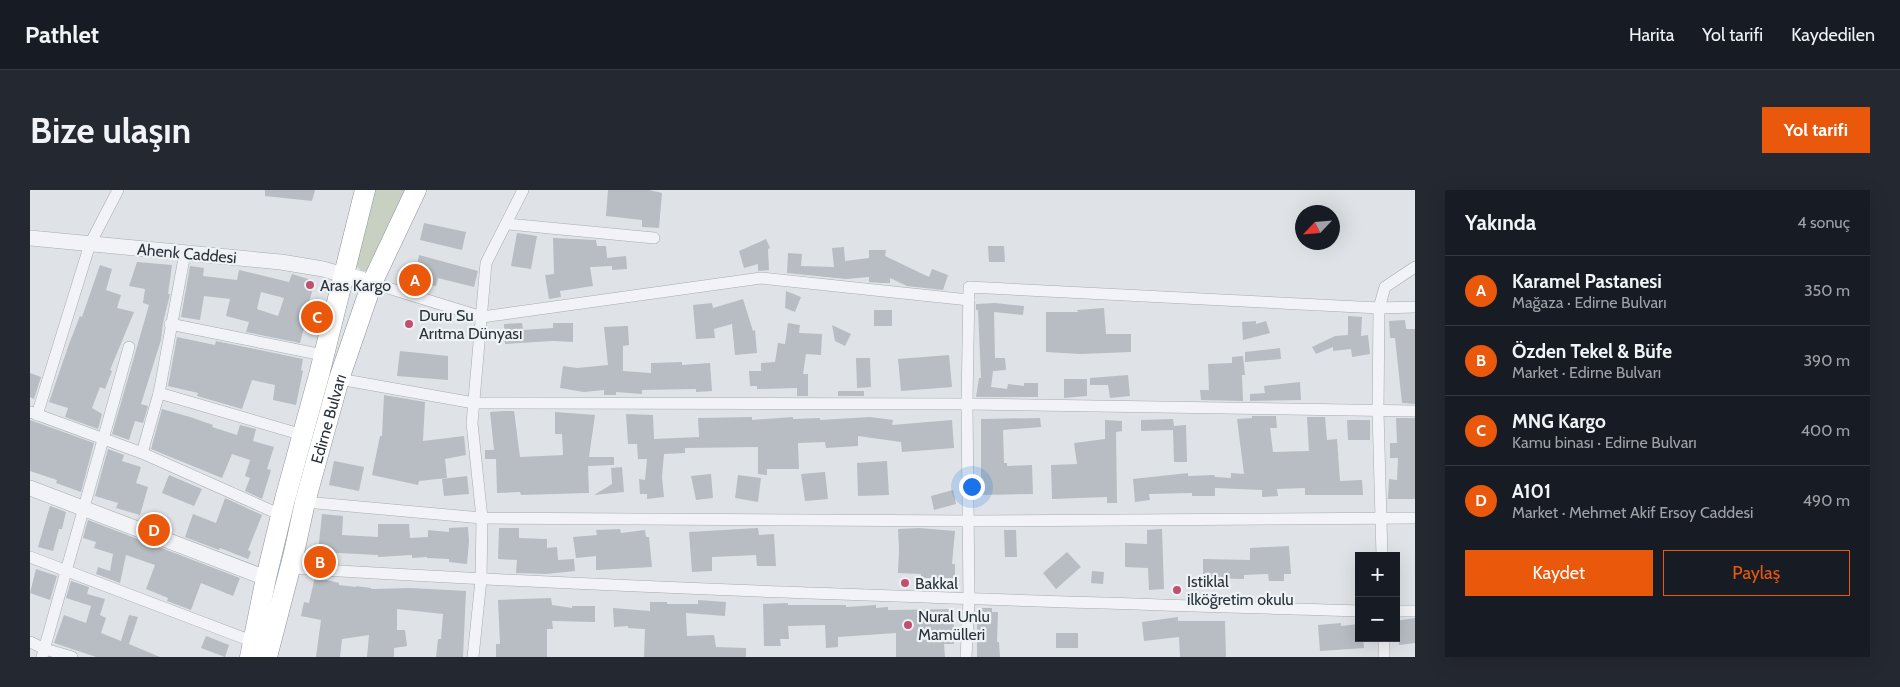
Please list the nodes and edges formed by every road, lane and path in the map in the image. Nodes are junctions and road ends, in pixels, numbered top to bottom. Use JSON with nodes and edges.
{"nodes":[{"id":1,"x":118,"y":190,"type":"edge"},
{"id":2,"x":365,"y":190,"type":"edge"},
{"id":3,"x":416,"y":190,"type":"edge"},
{"id":4,"x":523,"y":190,"type":"edge"},
{"id":5,"x":507,"y":224,"type":"junction"},
{"id":6,"x":30,"y":238,"type":"edge"},
{"id":7,"x":654,"y":238,"type":"dead end"},
{"id":8,"x":90,"y":244,"type":"junction"},
{"id":9,"x":185,"y":253,"type":"junction"},
{"id":10,"x":1415,"y":267,"type":"edge"},
{"id":11,"x":344,"y":275,"type":"junction"},
{"id":12,"x":372,"y":283,"type":"junction"},
{"id":13,"x":969,"y":300,"type":"junction"},
{"id":14,"x":1415,"y":307,"type":"edge"},
{"id":15,"x":1379,"y":308,"type":"junction"},
{"id":16,"x":482,"y":317,"type":"junction"},
{"id":17,"x":170,"y":324,"type":"junction"},
{"id":18,"x":128,"y":347,"type":"dead end"},
{"id":19,"x":323,"y":355,"type":"junction"},
{"id":20,"x":339,"y":378,"type":"junction"},
{"id":21,"x":159,"y":393,"type":"junction"},
{"id":22,"x":474,"y":403,"type":"junction"},
{"id":23,"x":967,"y":404,"type":"junction"},
{"id":24,"x":1378,"y":411,"type":"junction"},
{"id":25,"x":1415,"y":411,"type":"edge"},
{"id":26,"x":34,"y":413,"type":"edge"},
{"id":27,"x":303,"y":435,"type":"junction"},
{"id":28,"x":103,"y":440,"type":"junction"},
{"id":29,"x":142,"y":453,"type":"junction"},
{"id":30,"x":30,"y":488,"type":"edge"},
{"id":31,"x":305,"y":502,"type":"junction"},
{"id":32,"x":83,"y":509,"type":"junction"},
{"id":33,"x":281,"y":515,"type":"junction"},
{"id":34,"x":1381,"y":517,"type":"junction"},
{"id":35,"x":482,"y":518,"type":"junction"},
{"id":36,"x":1415,"y":518,"type":"edge"},
{"id":37,"x":970,"y":521,"type":"junction"},
{"id":38,"x":1382,"y":552,"type":"edge"},
{"id":39,"x":30,"y":556,"type":"edge"},
{"id":40,"x":290,"y":568,"type":"junction"},
{"id":41,"x":66,"y":570,"type":"junction"},
{"id":42,"x":266,"y":578,"type":"junction"},
{"id":43,"x":481,"y":580,"type":"junction"},
{"id":44,"x":969,"y":600,"type":"junction"},
{"id":45,"x":1355,"y":611,"type":"edge"},
{"id":46,"x":1400,"y":611,"type":"edge"},
{"id":47,"x":1415,"y":611,"type":"edge"},
{"id":48,"x":30,"y":642,"type":"edge"},
{"id":49,"x":1384,"y":642,"type":"edge"},
{"id":50,"x":252,"y":649,"type":"edge"},
{"id":51,"x":43,"y":653,"type":"edge"},
{"id":52,"x":72,"y":657,"type":"edge"},
{"id":53,"x":267,"y":657,"type":"edge"},
{"id":54,"x":473,"y":657,"type":"edge"},
{"id":55,"x":966,"y":657,"type":"edge"},
{"id":56,"x":1384,"y":657,"type":"edge"}],
"edges":[{"from":1,"to":8,"type":"street"},
{"from":2,"to":11,"type":"highway","name":"Edirne Bulvarı"},
{"from":3,"to":12,"type":"highway","name":"Edirne Bulvarı"},
{"from":4,"to":5,"type":"street"},
{"from":5,"to":7,"type":"street"},
{"from":5,"to":16,"type":"street"},
{"from":6,"to":8,"type":"street","name":"Ahenk Caddesi"},
{"from":8,"to":9,"type":"street","name":"Ahenk Caddesi"},
{"from":8,"to":26,"type":"street"},
{"from":9,"to":11,"type":"street","name":"Ahenk Caddesi"},
{"from":9,"to":17,"type":"street"},
{"from":10,"to":15,"type":"street"},
{"from":11,"to":12,"type":"main road"},
{"from":11,"to":19,"type":"highway","name":"Edirne Bulvarı"},
{"from":12,"to":16,"type":"street"},
{"from":12,"to":20,"type":"highway","name":"Edirne Bulvarı"},
{"from":13,"to":15,"type":"street"},
{"from":13,"to":16,"type":"street"},
{"from":13,"to":23,"type":"street"},
{"from":14,"to":15,"type":"street"},
{"from":15,"to":24,"type":"street"},
{"from":16,"to":22,"type":"street"},
{"from":17,"to":19,"type":"street"},
{"from":17,"to":21,"type":"street"},
{"from":18,"to":28,"type":"street"},
{"from":19,"to":27,"type":"highway","name":"Edirne Bulvarı"},
{"from":20,"to":22,"type":"street"},
{"from":20,"to":31,"type":"highway","name":"Edirne Bulvarı"},
{"from":21,"to":27,"type":"street"},
{"from":21,"to":29,"type":"street"},
{"from":22,"to":23,"type":"street"},
{"from":22,"to":35,"type":"street"},
{"from":23,"to":24,"type":"street"},
{"from":23,"to":37,"type":"street"},
{"from":24,"to":25,"type":"street"},
{"from":24,"to":34,"type":"street"},
{"from":26,"to":28,"type":"street"},
{"from":27,"to":33,"type":"highway","name":"Edirne Bulvarı"},
{"from":28,"to":29,"type":"street"},
{"from":28,"to":32,"type":"street"},
{"from":29,"to":33,"type":"street"},
{"from":30,"to":32,"type":"street"},
{"from":31,"to":35,"type":"street"},
{"from":31,"to":40,"type":"highway","name":"Edirne Bulvarı"},
{"from":32,"to":41,"type":"street"},
{"from":32,"to":42,"type":"street"},
{"from":33,"to":42,"type":"highway","name":"Edirne Bulvarı"},
{"from":34,"to":36,"type":"street"},
{"from":34,"to":37,"type":"street"},
{"from":34,"to":38,"type":"street"},
{"from":35,"to":37,"type":"street"},
{"from":35,"to":43,"type":"street"},
{"from":37,"to":44,"type":"street"},
{"from":39,"to":41,"type":"street"},
{"from":40,"to":43,"type":"street"},
{"from":40,"to":53,"type":"highway","name":"Edirne Bulvarı"},
{"from":41,"to":50,"type":"street"},
{"from":41,"to":51,"type":"street"},
{"from":42,"to":50,"type":"highway","name":"Edirne Bulvarı"},
{"from":43,"to":44,"type":"street"},
{"from":43,"to":54,"type":"street"},
{"from":44,"to":45,"type":"street"},
{"from":44,"to":55,"type":"street"},
{"from":46,"to":47,"type":"street"},
{"from":48,"to":51,"type":"street"},
{"from":49,"to":56,"type":"street"},
{"from":51,"to":52,"type":"street"}]}
